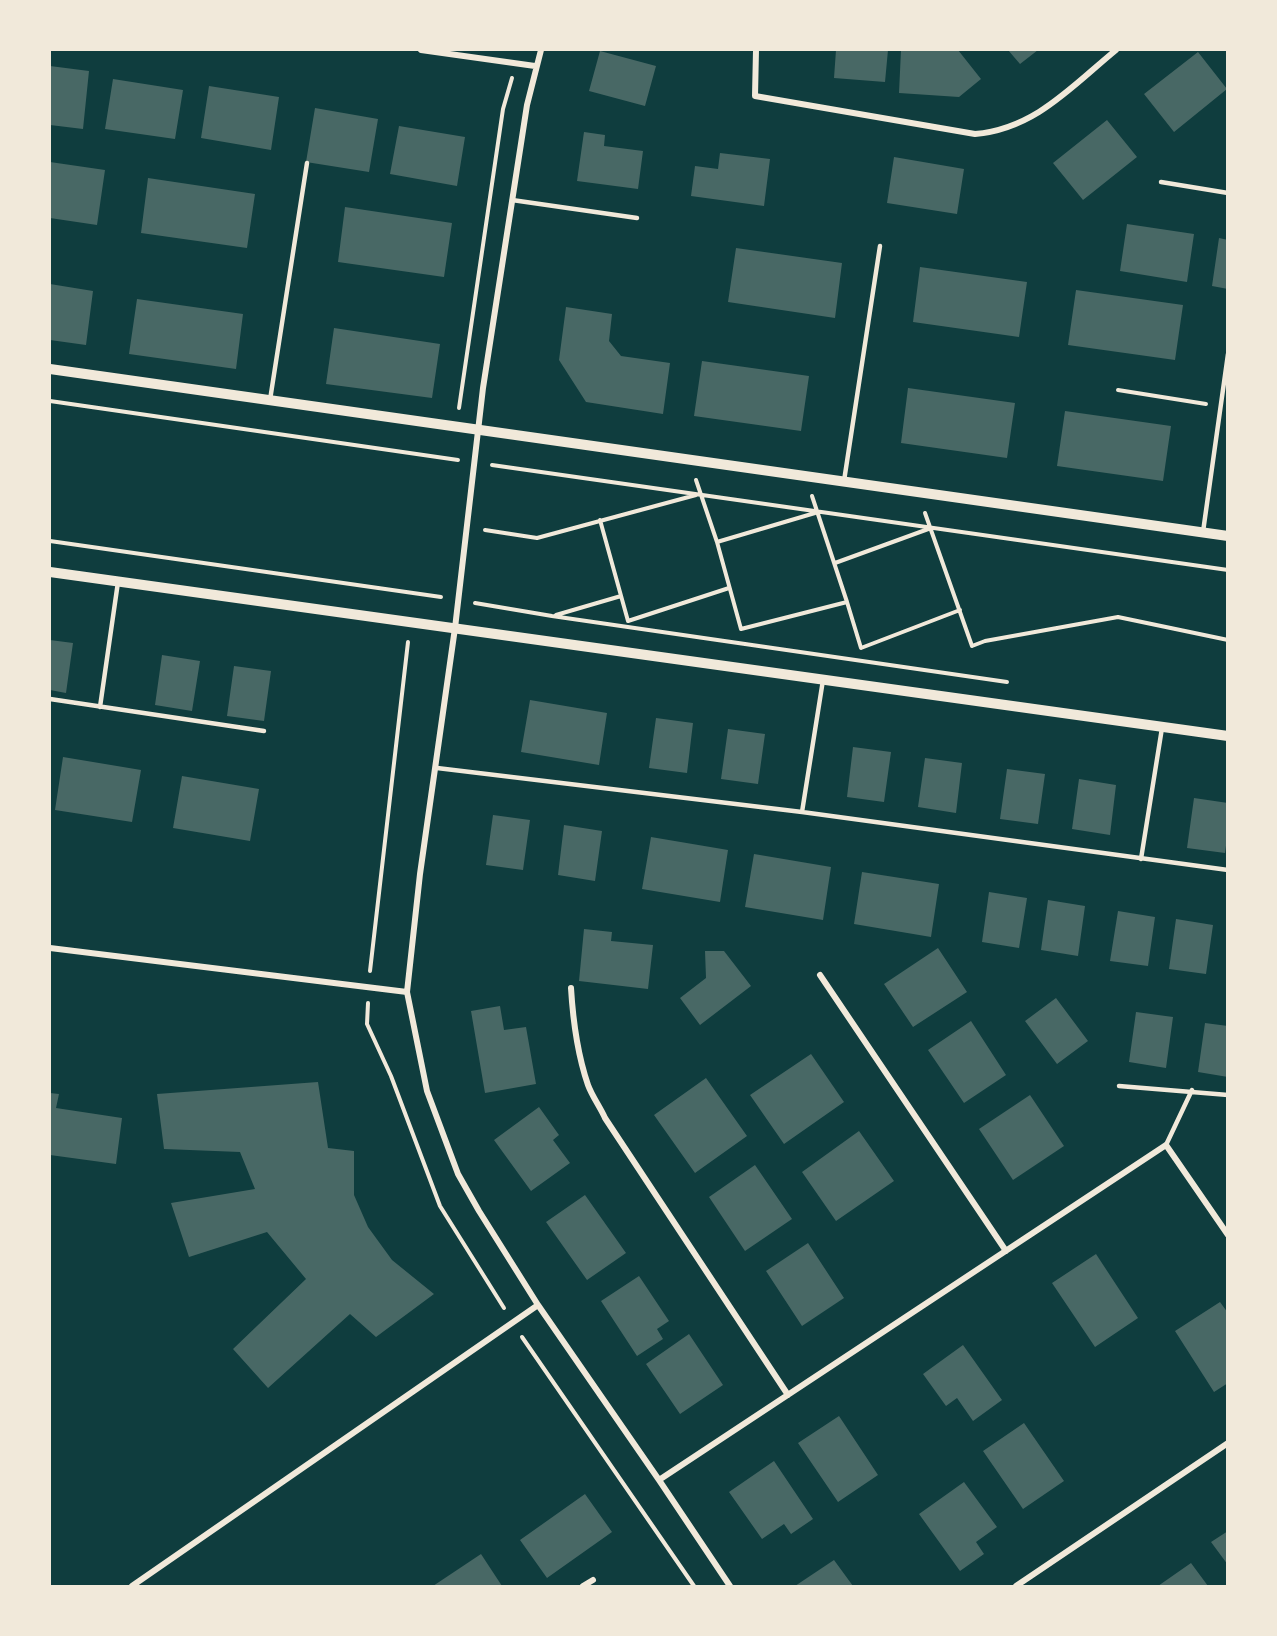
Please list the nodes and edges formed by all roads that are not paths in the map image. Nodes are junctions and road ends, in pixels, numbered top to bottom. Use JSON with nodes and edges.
{"nodes":[{"id":1,"x":421,"y":50,"type":"edge"},
{"id":2,"x":540,"y":50,"type":"edge"},
{"id":3,"x":756,"y":50,"type":"edge"},
{"id":4,"x":1116,"y":50,"type":"edge"},
{"id":5,"x":535,"y":66,"type":"junction"},
{"id":6,"x":307,"y":163,"type":"dead end"},
{"id":7,"x":1161,"y":182,"type":"dead end"},
{"id":8,"x":1227,"y":193,"type":"edge"},
{"id":9,"x":512,"y":200,"type":"junction"},
{"id":10,"x":638,"y":218,"type":"dead end"},
{"id":11,"x":880,"y":246,"type":"dead end"},
{"id":12,"x":1227,"y":354,"type":"edge"},
{"id":13,"x":50,"y":369,"type":"edge"},
{"id":14,"x":270,"y":400,"type":"junction"},
{"id":15,"x":478,"y":430,"type":"junction"},
{"id":16,"x":844,"y":482,"type":"junction"},
{"id":17,"x":1203,"y":532,"type":"junction"},
{"id":18,"x":1227,"y":536,"type":"edge"},
{"id":19,"x":50,"y":572,"type":"edge"},
{"id":20,"x":118,"y":582,"type":"junction"},
{"id":21,"x":455,"y":628,"type":"junction"},
{"id":22,"x":823,"y":680,"type":"junction"},
{"id":23,"x":50,"y":699,"type":"edge"},
{"id":24,"x":100,"y":707,"type":"junction"},
{"id":25,"x":1162,"y":727,"type":"junction"},
{"id":26,"x":264,"y":731,"type":"dead end"},
{"id":27,"x":1227,"y":736,"type":"edge"},
{"id":28,"x":437,"y":768,"type":"junction"},
{"id":29,"x":802,"y":812,"type":"junction"},
{"id":30,"x":1141,"y":859,"type":"junction"},
{"id":31,"x":1227,"y":870,"type":"edge"},
{"id":32,"x":50,"y":948,"type":"edge"},
{"id":33,"x":820,"y":975,"type":"dead end"},
{"id":34,"x":571,"y":988,"type":"dead end"},
{"id":35,"x":407,"y":992,"type":"junction"},
{"id":36,"x":1119,"y":1086,"type":"dead end"},
{"id":37,"x":1192,"y":1090,"type":"junction"},
{"id":38,"x":1227,"y":1095,"type":"edge"},
{"id":39,"x":1166,"y":1145,"type":"junction"},
{"id":40,"x":1227,"y":1234,"type":"edge"},
{"id":41,"x":1006,"y":1251,"type":"junction"},
{"id":42,"x":538,"y":1305,"type":"junction"},
{"id":43,"x":788,"y":1395,"type":"junction"},
{"id":44,"x":1227,"y":1443,"type":"edge"},
{"id":45,"x":659,"y":1480,"type":"junction"},
{"id":46,"x":592,"y":1580,"type":"dead end"},
{"id":47,"x":1027,"y":1583,"type":"edge"},
{"id":48,"x":132,"y":1587,"type":"edge"},
{"id":49,"x":583,"y":1587,"type":"edge"},
{"id":50,"x":730,"y":1587,"type":"edge"},
{"id":51,"x":1016,"y":1587,"type":"edge"}],
"edges":[{"from":1,"to":5,"type":"street"},
{"from":2,"to":5,"type":"street"},
{"from":3,"to":4,"type":"street"},
{"from":5,"to":9,"type":"street"},
{"from":6,"to":14,"type":"lane"},
{"from":7,"to":8,"type":"lane"},
{"from":9,"to":10,"type":"lane"},
{"from":9,"to":15,"type":"street"},
{"from":11,"to":16,"type":"lane"},
{"from":12,"to":17,"type":"lane"},
{"from":13,"to":14,"type":"street"},
{"from":14,"to":15,"type":"street"},
{"from":15,"to":16,"type":"street"},
{"from":15,"to":21,"type":"street"},
{"from":16,"to":17,"type":"street"},
{"from":17,"to":18,"type":"street"},
{"from":19,"to":20,"type":"street"},
{"from":20,"to":21,"type":"street"},
{"from":20,"to":24,"type":"lane"},
{"from":21,"to":22,"type":"street"},
{"from":21,"to":28,"type":"street"},
{"from":22,"to":25,"type":"street"},
{"from":22,"to":29,"type":"lane"},
{"from":23,"to":24,"type":"lane"},
{"from":24,"to":26,"type":"lane"},
{"from":25,"to":27,"type":"street"},
{"from":25,"to":30,"type":"lane"},
{"from":28,"to":29,"type":"lane"},
{"from":28,"to":35,"type":"street"},
{"from":29,"to":30,"type":"lane"},
{"from":30,"to":31,"type":"lane"},
{"from":32,"to":35,"type":"street"},
{"from":33,"to":41,"type":"street"},
{"from":34,"to":43,"type":"street"},
{"from":35,"to":42,"type":"street"},
{"from":36,"to":37,"type":"lane"},
{"from":37,"to":38,"type":"lane"},
{"from":37,"to":39,"type":"lane"},
{"from":39,"to":40,"type":"street"},
{"from":39,"to":41,"type":"street"},
{"from":41,"to":43,"type":"street"},
{"from":42,"to":45,"type":"street"},
{"from":42,"to":48,"type":"street"},
{"from":43,"to":45,"type":"street"},
{"from":44,"to":47,"type":"street"},
{"from":45,"to":50,"type":"street"},
{"from":46,"to":49,"type":"street"},
{"from":47,"to":51,"type":"street"}]}
